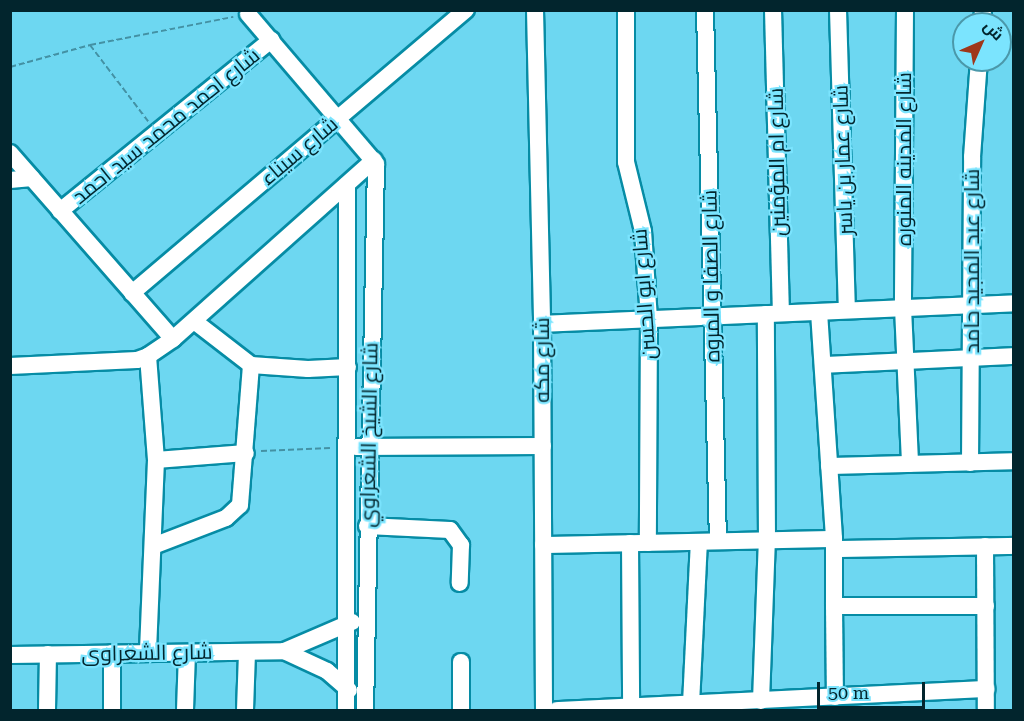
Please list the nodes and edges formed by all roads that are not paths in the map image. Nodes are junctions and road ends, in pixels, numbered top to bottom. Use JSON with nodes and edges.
{"nodes":[{"id":1,"x":466,"y":10,"type":"edge"},
{"id":2,"x":535,"y":10,"type":"edge"},
{"id":3,"x":626,"y":10,"type":"edge"},
{"id":4,"x":705,"y":10,"type":"edge"},
{"id":5,"x":773,"y":10,"type":"edge"},
{"id":6,"x":838,"y":10,"type":"edge"},
{"id":7,"x":905,"y":10,"type":"edge"},
{"id":8,"x":248,"y":14,"type":"road end"},
{"id":9,"x":271,"y":40,"type":"junction"},
{"id":10,"x":978,"y":72,"type":"edge"},
{"id":11,"x":339,"y":117,"type":"junction"},
{"id":12,"x":10,"y":153,"type":"edge"},
{"id":13,"x":374,"y":160,"type":"junction"},
{"id":14,"x":32,"y":178,"type":"junction"},
{"id":15,"x":10,"y":180,"type":"edge"},
{"id":16,"x":347,"y":185,"type":"junction"},
{"id":17,"x":60,"y":211,"type":"junction"},
{"id":18,"x":132,"y":293,"type":"junction"},
{"id":19,"x":1014,"y":303,"type":"edge"},
{"id":20,"x":972,"y":305,"type":"junction"},
{"id":21,"x":903,"y":308,"type":"junction"},
{"id":22,"x":847,"y":310,"type":"junction"},
{"id":23,"x":819,"y":312,"type":"junction"},
{"id":24,"x":773,"y":314,"type":"junction"},
{"id":25,"x":711,"y":316,"type":"junction"},
{"id":26,"x":649,"y":319,"type":"junction"},
{"id":27,"x":194,"y":321,"type":"junction"},
{"id":28,"x":542,"y":324,"type":"junction"},
{"id":29,"x":173,"y":339,"type":"junction"},
{"id":30,"x":148,"y":356,"type":"junction"},
{"id":31,"x":1014,"y":356,"type":"edge"},
{"id":32,"x":905,"y":359,"type":"junction"},
{"id":33,"x":972,"y":359,"type":"junction"},
{"id":34,"x":822,"y":364,"type":"junction"},
{"id":35,"x":251,"y":365,"type":"junction"},
{"id":36,"x":10,"y":366,"type":"edge"},
{"id":37,"x":348,"y":367,"type":"junction"},
{"id":38,"x":543,"y":446,"type":"junction"},
{"id":39,"x":346,"y":447,"type":"junction"},
{"id":40,"x":368,"y":447,"type":"junction"},
{"id":41,"x":246,"y":453,"type":"junction"},
{"id":42,"x":156,"y":460,"type":"junction"},
{"id":43,"x":1014,"y":461,"type":"edge"},
{"id":44,"x":970,"y":463,"type":"junction"},
{"id":45,"x":910,"y":464,"type":"junction"},
{"id":46,"x":829,"y":466,"type":"junction"},
{"id":47,"x":367,"y":526,"type":"junction"},
{"id":48,"x":767,"y":540,"type":"junction"},
{"id":49,"x":718,"y":541,"type":"junction"},
{"id":50,"x":699,"y":542,"type":"junction"},
{"id":51,"x":630,"y":543,"type":"junction"},
{"id":52,"x":648,"y":543,"type":"junction"},
{"id":53,"x":834,"y":544,"type":"junction"},
{"id":54,"x":543,"y":545,"type":"junction"},
{"id":55,"x":153,"y":546,"type":"junction"},
{"id":56,"x":986,"y":546,"type":"junction"},
{"id":57,"x":1014,"y":546,"type":"edge"},
{"id":58,"x":460,"y":583,"type":"dead end"},
{"id":59,"x":834,"y":606,"type":"junction"},
{"id":60,"x":986,"y":606,"type":"junction"},
{"id":61,"x":366,"y":613,"type":"junction"},
{"id":62,"x":345,"y":626,"type":"junction"},
{"id":63,"x":284,"y":651,"type":"junction"},
{"id":64,"x":187,"y":652,"type":"junction"},
{"id":65,"x":247,"y":652,"type":"junction"},
{"id":66,"x":148,"y":653,"type":"junction"},
{"id":67,"x":48,"y":654,"type":"junction"},
{"id":68,"x":112,"y":654,"type":"junction"},
{"id":69,"x":10,"y":655,"type":"edge"},
{"id":70,"x":460,"y":662,"type":"dead end"},
{"id":71,"x":346,"y":686,"type":"junction"},
{"id":72,"x":986,"y":689,"type":"junction"},
{"id":73,"x":836,"y":697,"type":"junction"},
{"id":74,"x":761,"y":700,"type":"junction"},
{"id":75,"x":691,"y":704,"type":"junction"},
{"id":76,"x":631,"y":706,"type":"junction"},
{"id":77,"x":365,"y":709,"type":"edge"},
{"id":78,"x":47,"y":711,"type":"edge"},
{"id":79,"x":112,"y":711,"type":"edge"},
{"id":80,"x":185,"y":711,"type":"edge"},
{"id":81,"x":245,"y":711,"type":"edge"},
{"id":82,"x":346,"y":711,"type":"edge"},
{"id":83,"x":461,"y":711,"type":"edge"},
{"id":84,"x":544,"y":711,"type":"edge"},
{"id":85,"x":557,"y":711,"type":"edge"},
{"id":86,"x":987,"y":711,"type":"edge"}],
"edges":[{"from":1,"to":11,"type":"street","name":"شارع سيناء"},
{"from":2,"to":28,"type":"street","name":"شارع مكه"},
{"from":3,"to":26,"type":"street","name":"شارع ابو الحسن"},
{"from":4,"to":25,"type":"street","name":"شارع الصفا و المروه"},
{"from":5,"to":24,"type":"street","name":"شارع ام المؤمنين"},
{"from":6,"to":22,"type":"street","name":"شارع عمار بن ياسر"},
{"from":7,"to":21,"type":"street","name":"شارع المدينه المنوره"},
{"from":8,"to":9,"type":"street"},
{"from":9,"to":11,"type":"street"},
{"from":9,"to":17,"type":"street","name":"شارع احمد محمد سيد احمد"},
{"from":10,"to":20,"type":"street","name":"شارع عبد المجيد حامد"},
{"from":11,"to":13,"type":"street"},
{"from":11,"to":18,"type":"street","name":"شارع سيناء"},
{"from":12,"to":14,"type":"street"},
{"from":13,"to":16,"type":"street"},
{"from":13,"to":40,"type":"street","name":"شارع الشيخ الشعراوي"},
{"from":14,"to":15,"type":"street"},
{"from":14,"to":17,"type":"street"},
{"from":16,"to":27,"type":"street"},
{"from":16,"to":37,"type":"street","name":"شارع الشيخ الشعراوي"},
{"from":17,"to":18,"type":"street"},
{"from":18,"to":29,"type":"street"},
{"from":19,"to":20,"type":"street"},
{"from":20,"to":21,"type":"street"},
{"from":20,"to":33,"type":"street","name":"شارع عبد المجيد حامد"},
{"from":21,"to":22,"type":"street"},
{"from":21,"to":32,"type":"street","name":"شارع المدينه المنوره"},
{"from":22,"to":23,"type":"street"},
{"from":23,"to":24,"type":"street"},
{"from":23,"to":34,"type":"street"},
{"from":24,"to":25,"type":"street"},
{"from":24,"to":48,"type":"street","name":"شارع ام المؤمنين"},
{"from":25,"to":26,"type":"street"},
{"from":25,"to":49,"type":"street","name":"شارع الصفا و المروه"},
{"from":26,"to":28,"type":"street"},
{"from":26,"to":52,"type":"street","name":"شارع ابو الحسن"},
{"from":27,"to":29,"type":"street"},
{"from":27,"to":35,"type":"street"},
{"from":28,"to":38,"type":"street","name":"شارع مكه"},
{"from":29,"to":30,"type":"street"},
{"from":30,"to":36,"type":"street"},
{"from":30,"to":42,"type":"street"},
{"from":31,"to":33,"type":"street"},
{"from":32,"to":33,"type":"street"},
{"from":32,"to":34,"type":"street"},
{"from":32,"to":45,"type":"street","name":"شارع المدينه المنوره"},
{"from":33,"to":44,"type":"street","name":"شارع عبد المجيد حامد"},
{"from":34,"to":46,"type":"street"},
{"from":35,"to":37,"type":"street"},
{"from":35,"to":41,"type":"street"},
{"from":37,"to":39,"type":"street","name":"شارع الشيخ الشعراوي"},
{"from":38,"to":40,"type":"street"},
{"from":38,"to":54,"type":"street","name":"شارع مكه"},
{"from":39,"to":40,"type":"street"},
{"from":39,"to":62,"type":"street","name":"شارع الشيخ الشعراوي"},
{"from":40,"to":47,"type":"street","name":"شارع الشيخ الشعراوي"},
{"from":41,"to":42,"type":"street"},
{"from":41,"to":55,"type":"street"},
{"from":42,"to":55,"type":"street"},
{"from":43,"to":44,"type":"street"},
{"from":44,"to":45,"type":"street"},
{"from":45,"to":46,"type":"street"},
{"from":46,"to":53,"type":"street"},
{"from":47,"to":58,"type":"street"},
{"from":47,"to":61,"type":"street","name":"شارع الشيخ الشعراوي"},
{"from":48,"to":49,"type":"street"},
{"from":48,"to":53,"type":"street"},
{"from":48,"to":74,"type":"street","name":"شارع ام المؤمنين"},
{"from":49,"to":50,"type":"street"},
{"from":50,"to":52,"type":"street"},
{"from":50,"to":75,"type":"street"},
{"from":51,"to":52,"type":"street"},
{"from":51,"to":54,"type":"street"},
{"from":51,"to":76,"type":"street"},
{"from":53,"to":56,"type":"street"},
{"from":53,"to":59,"type":"street"},
{"from":54,"to":84,"type":"street","name":"شارع مكه"},
{"from":55,"to":66,"type":"street"},
{"from":56,"to":57,"type":"street"},
{"from":56,"to":60,"type":"street"},
{"from":59,"to":60,"type":"street"},
{"from":59,"to":73,"type":"street"},
{"from":60,"to":72,"type":"street"},
{"from":61,"to":62,"type":"street","name":"شارع الشعراوى"},
{"from":61,"to":77,"type":"street","name":"شارع الشيخ الشعراوي"},
{"from":62,"to":63,"type":"street","name":"شارع الشعراوى"},
{"from":62,"to":71,"type":"street","name":"شارع الشيخ الشعراوي"},
{"from":63,"to":65,"type":"street","name":"شارع الشعراوى"},
{"from":63,"to":71,"type":"street","name":"شارع الشعراوى"},
{"from":64,"to":65,"type":"street","name":"شارع الشعراوى"},
{"from":64,"to":66,"type":"street","name":"شارع الشعراوى"},
{"from":64,"to":80,"type":"street"},
{"from":65,"to":81,"type":"street"},
{"from":66,"to":68,"type":"street","name":"شارع الشعراوى"},
{"from":67,"to":68,"type":"street","name":"شارع الشعراوى"},
{"from":67,"to":69,"type":"street","name":"شارع الشعراوى"},
{"from":67,"to":78,"type":"street"},
{"from":68,"to":79,"type":"street"},
{"from":70,"to":83,"type":"street"},
{"from":71,"to":77,"type":"street","name":"شارع الشعراوى"},
{"from":71,"to":82,"type":"street","name":"شارع الشيخ الشعراوي"},
{"from":72,"to":73,"type":"street"},
{"from":72,"to":86,"type":"street"},
{"from":73,"to":74,"type":"street"},
{"from":74,"to":75,"type":"street"},
{"from":75,"to":76,"type":"street"},
{"from":76,"to":85,"type":"street"}]}
